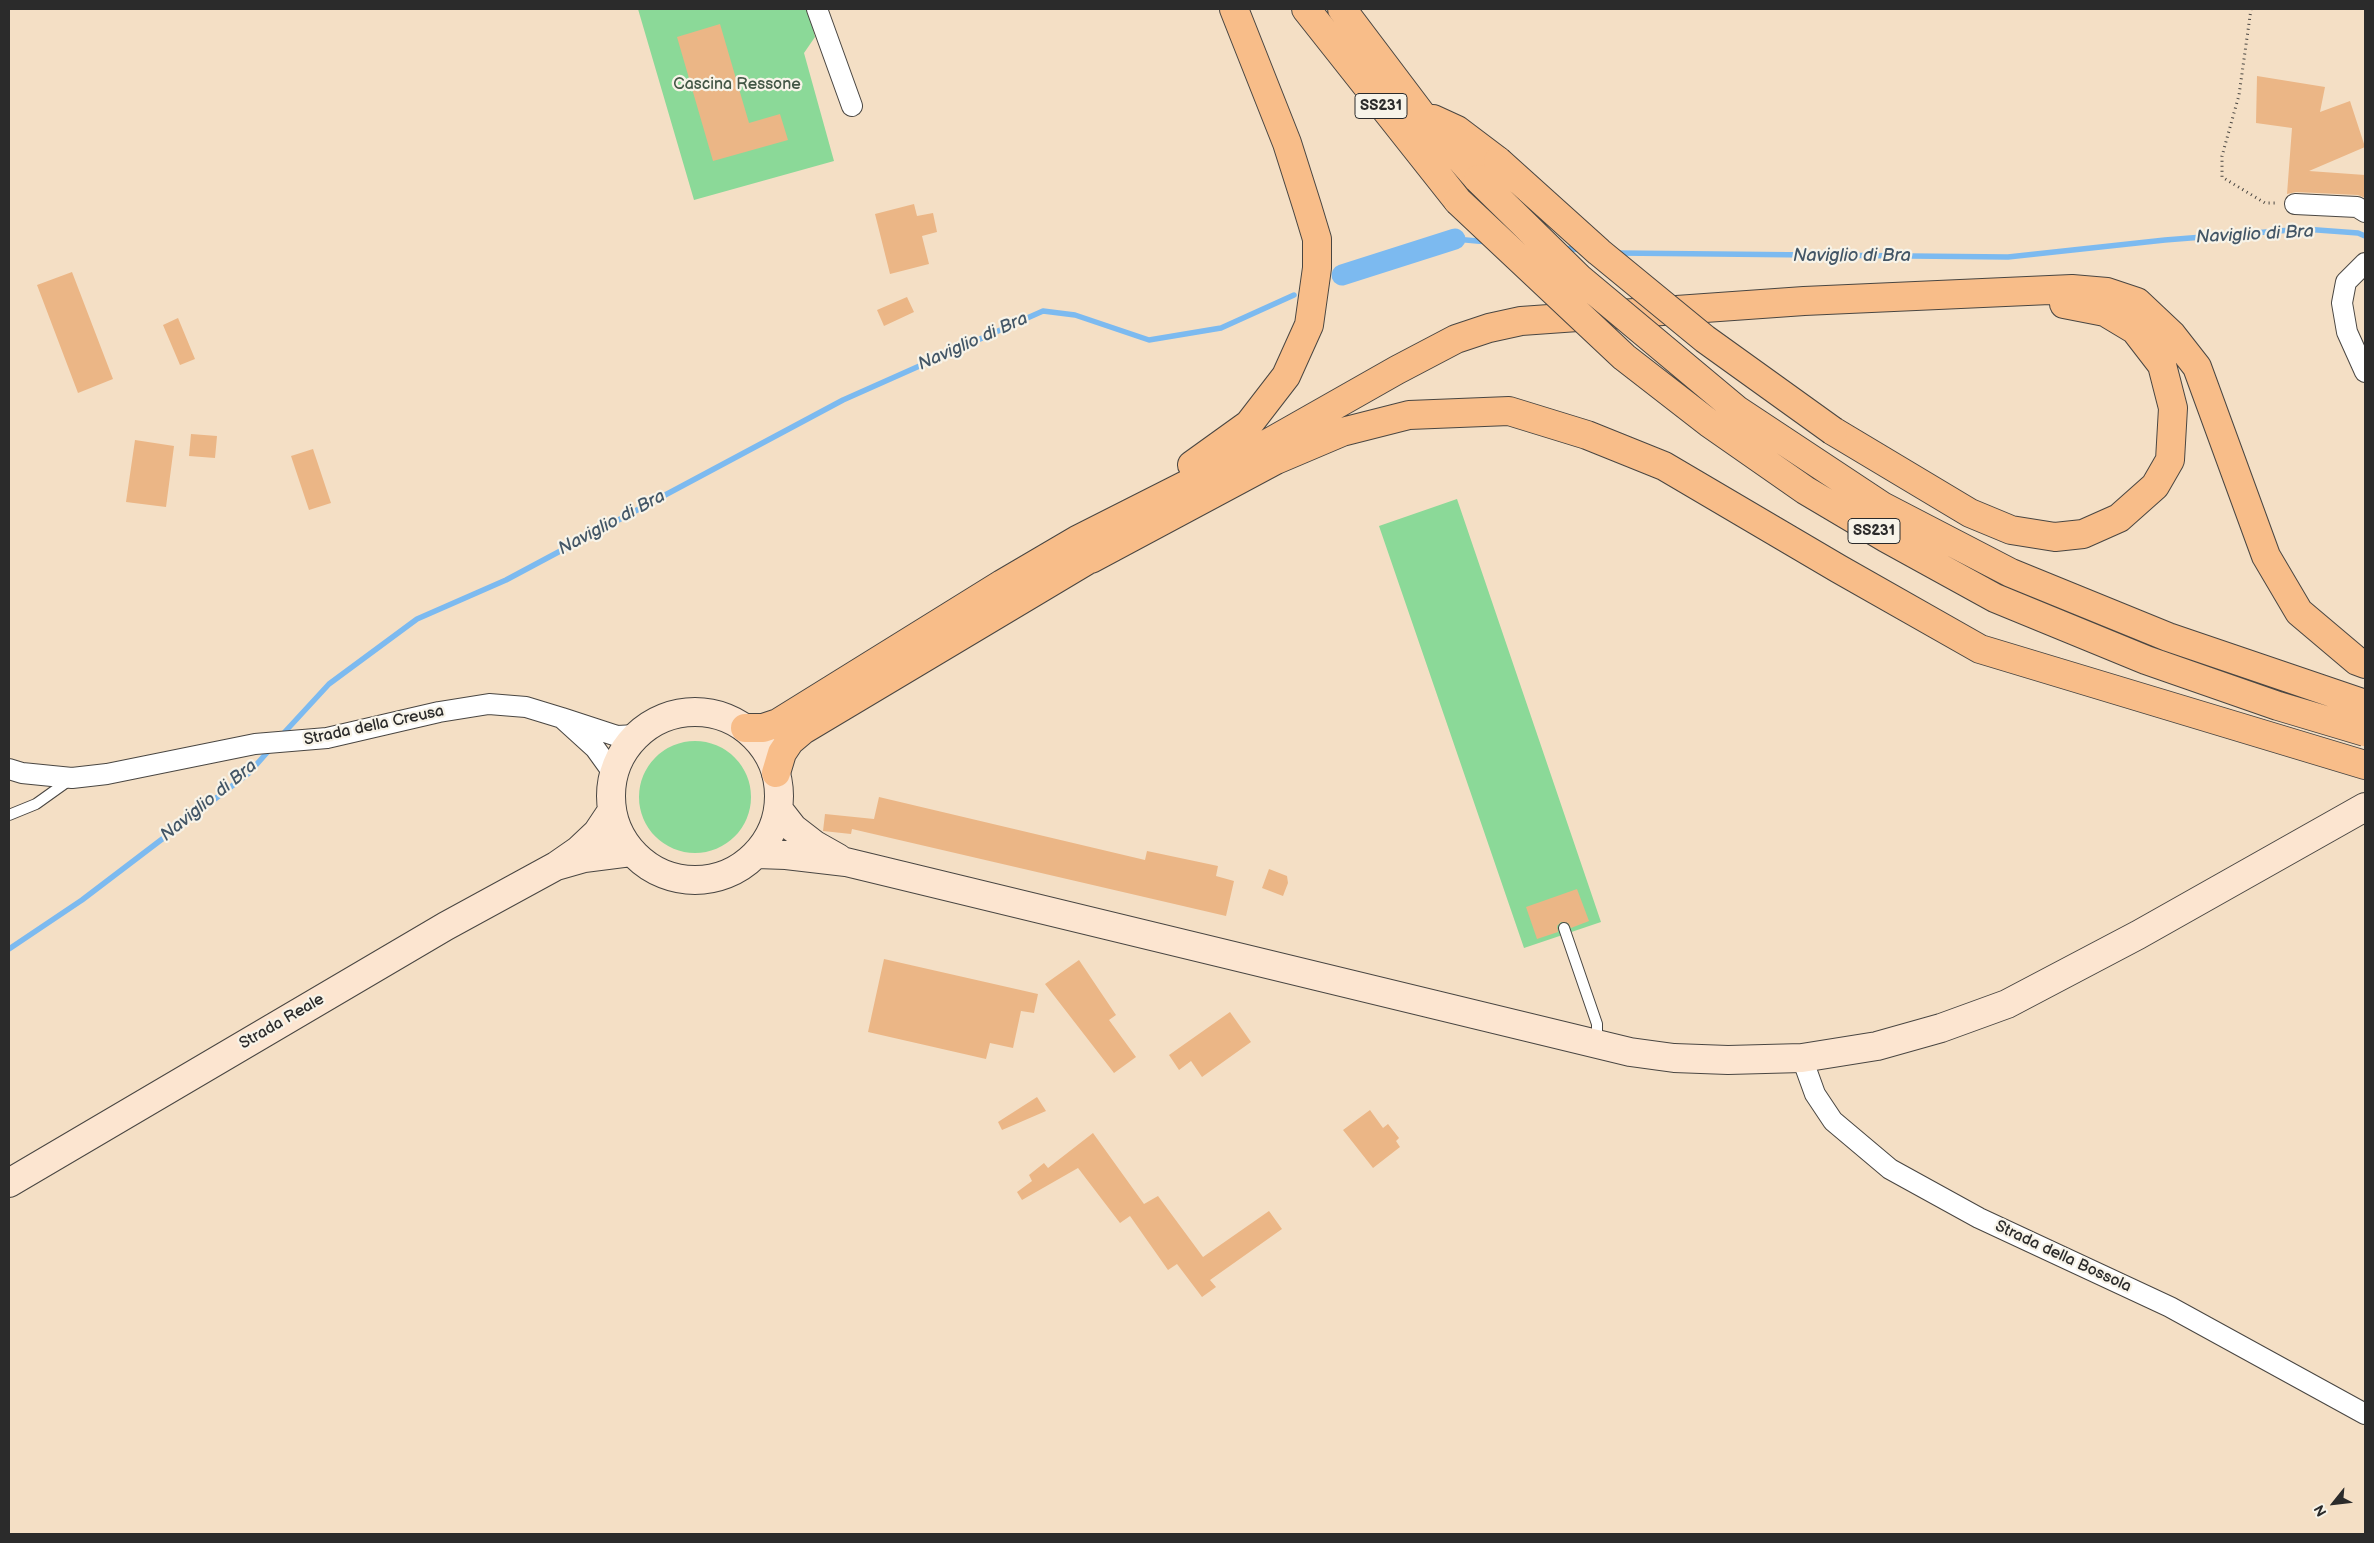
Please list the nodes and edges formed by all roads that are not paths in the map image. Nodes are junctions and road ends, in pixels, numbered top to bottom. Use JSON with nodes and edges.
{"nodes":[{"id":1,"x":817,"y":9,"type":"edge"},
{"id":2,"x":1234,"y":9,"type":"edge"},
{"id":3,"x":1306,"y":9,"type":"edge"},
{"id":4,"x":1342,"y":9,"type":"edge"},
{"id":5,"x":852,"y":106,"type":"dead end"},
{"id":6,"x":1422,"y":115,"type":"junction"},
{"id":7,"x":2295,"y":204,"type":"road end"},
{"id":8,"x":2365,"y":212,"type":"edge"},
{"id":9,"x":2365,"y":263,"type":"edge"},
{"id":10,"x":1999,"y":292,"type":"junction"},
{"id":11,"x":2365,"y":372,"type":"edge"},
{"id":12,"x":1084,"y":550,"type":"junction"},
{"id":13,"x":2365,"y":664,"type":"edge"},
{"id":14,"x":2365,"y":704,"type":"edge"},
{"id":15,"x":562,"y":718,"type":"junction"},
{"id":16,"x":745,"y":728,"type":"junction"},
{"id":17,"x":2365,"y":732,"type":"edge"},
{"id":18,"x":636,"y":736,"type":"junction"},
{"id":19,"x":2365,"y":765,"type":"edge"},
{"id":20,"x":9,"y":769,"type":"edge"},
{"id":21,"x":613,"y":773,"type":"junction"},
{"id":22,"x":776,"y":773,"type":"junction"},
{"id":23,"x":72,"y":778,"type":"junction"},
{"id":24,"x":2365,"y":807,"type":"edge"},
{"id":25,"x":778,"y":810,"type":"junction"},
{"id":26,"x":611,"y":812,"type":"junction"},
{"id":27,"x":9,"y":816,"type":"edge"},
{"id":28,"x":631,"y":852,"type":"junction"},
{"id":29,"x":756,"y":854,"type":"junction"},
{"id":30,"x":846,"y":862,"type":"junction"},
{"id":31,"x":556,"y":866,"type":"junction"},
{"id":32,"x":1564,"y":928,"type":"dead end"},
{"id":33,"x":1597,"y":1045,"type":"junction"},
{"id":34,"x":1802,"y":1058,"type":"junction"},
{"id":35,"x":9,"y":1183,"type":"edge"},
{"id":36,"x":2365,"y":1414,"type":"edge"}],
"edges":[{"from":1,"to":5,"type":"street"},
{"from":2,"to":12,"type":"highway"},
{"from":3,"to":17,"type":"highway","number":"SS231","bridge":true},
{"from":4,"to":6,"type":"highway","number":"SS231"},
{"from":6,"to":10,"type":"highway","bridge":true},
{"from":6,"to":14,"type":"highway","number":"SS231","bridge":true},
{"from":7,"to":8,"type":"street"},
{"from":9,"to":11,"type":"street"},
{"from":10,"to":12,"type":"highway"},
{"from":10,"to":13,"type":"highway"},
{"from":12,"to":16,"type":"highway"},
{"from":12,"to":19,"type":"highway"},
{"from":12,"to":22,"type":"highway"},
{"from":15,"to":18,"type":"street","name":"Strada della Creusa"},
{"from":15,"to":21,"type":"street","name":"Strada della Creusa"},
{"from":15,"to":23,"type":"street","name":"Strada della Creusa"},
{"from":16,"to":18,"type":"main road"},
{"from":16,"to":22,"type":"main road"},
{"from":18,"to":21,"type":"main road"},
{"from":20,"to":23,"type":"street","name":"Strada della Creusa"},
{"from":21,"to":26,"type":"main road"},
{"from":22,"to":25,"type":"main road"},
{"from":23,"to":27,"type":"lane"},
{"from":24,"to":34,"type":"main road"},
{"from":25,"to":29,"type":"main road"},
{"from":25,"to":30,"type":"main road"},
{"from":26,"to":28,"type":"main road"},
{"from":26,"to":31,"type":"main road","name":"Strada Reale"},
{"from":28,"to":29,"type":"main road"},
{"from":28,"to":31,"type":"main road","name":"Strada Reale"},
{"from":29,"to":30,"type":"main road"},
{"from":30,"to":33,"type":"main road"},
{"from":31,"to":35,"type":"main road","name":"Strada Reale"},
{"from":32,"to":33,"type":"lane"},
{"from":33,"to":34,"type":"main road"},
{"from":34,"to":36,"type":"street","name":"Strada della Bossola"}]}
